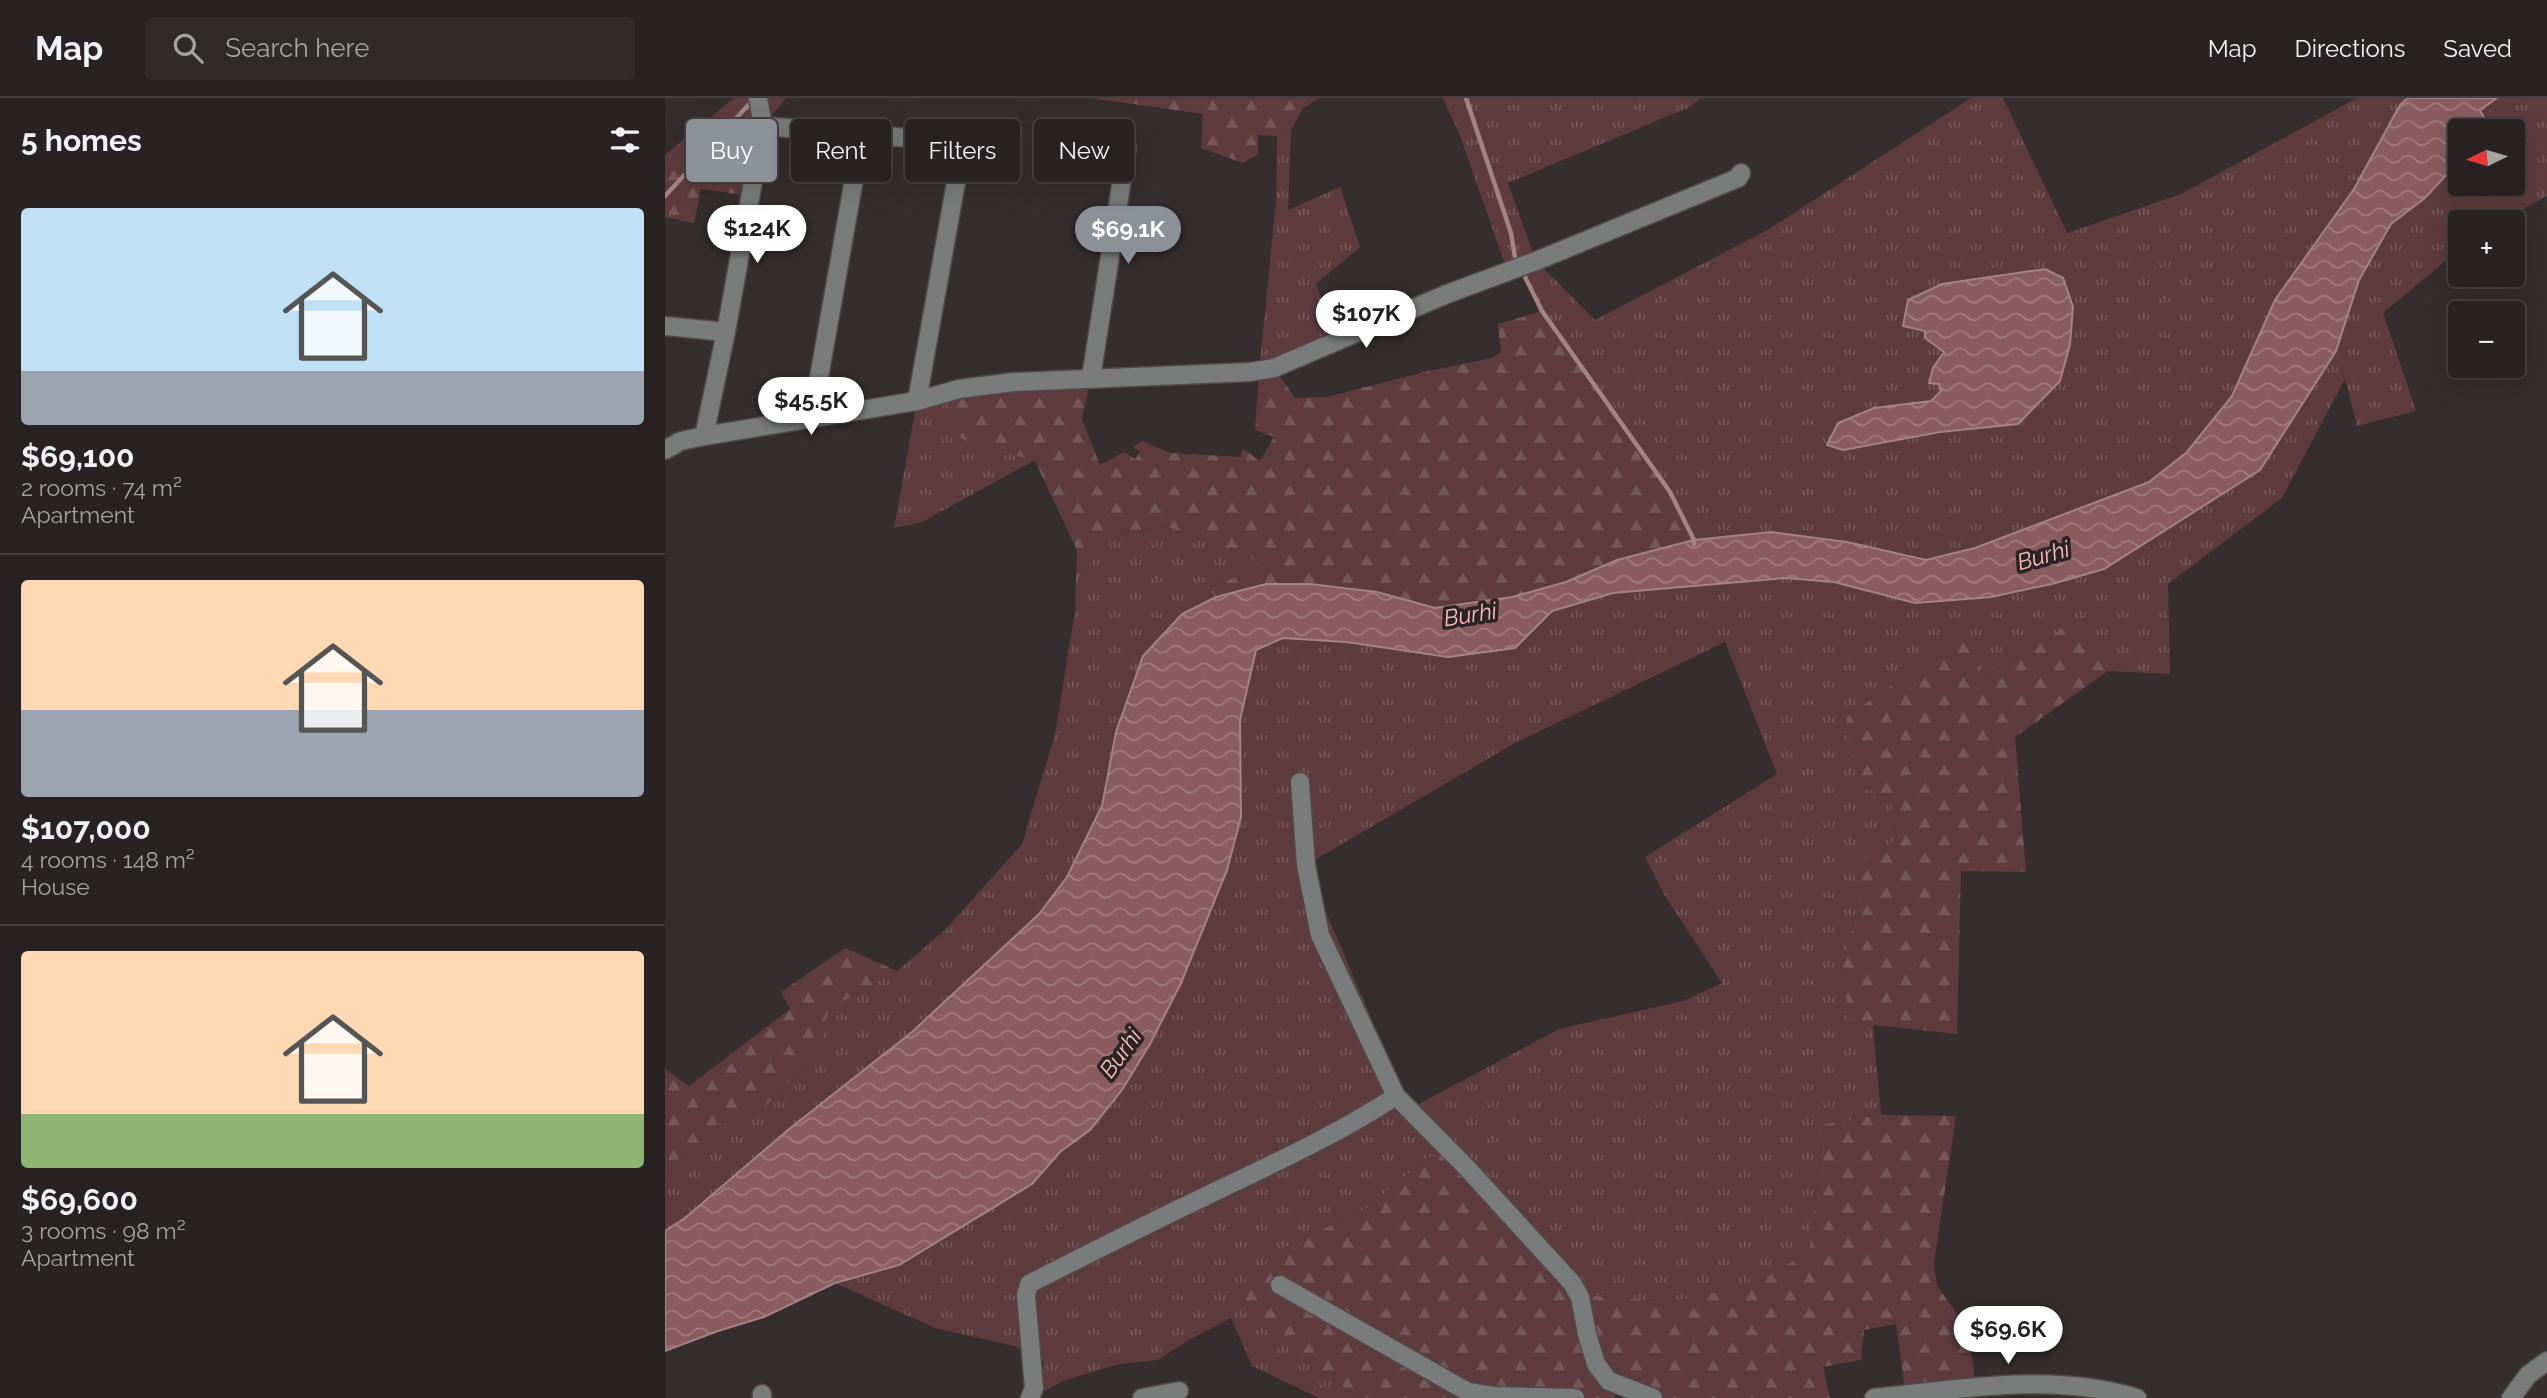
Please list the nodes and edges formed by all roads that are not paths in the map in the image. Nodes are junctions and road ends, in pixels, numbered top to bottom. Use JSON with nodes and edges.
{"nodes":[{"id":1,"x":758,"y":98,"type":"edge"},
{"id":2,"x":762,"y":119,"type":"edge"},
{"id":3,"x":891,"y":137,"type":"edge"},
{"id":4,"x":1741,"y":173,"type":"dead end"},
{"id":5,"x":753,"y":182,"type":"edge"},
{"id":6,"x":854,"y":182,"type":"edge"},
{"id":7,"x":1122,"y":182,"type":"edge"},
{"id":8,"x":665,"y":326,"type":"edge"},
{"id":9,"x":726,"y":332,"type":"junction"},
{"id":10,"x":1091,"y":378,"type":"junction"},
{"id":11,"x":917,"y":401,"type":"junction"},
{"id":12,"x":813,"y":417,"type":"junction"},
{"id":13,"x":704,"y":436,"type":"junction"},
{"id":14,"x":665,"y":450,"type":"edge"},
{"id":15,"x":1300,"y":782,"type":"dead end"},
{"id":16,"x":1396,"y":1096,"type":"junction"},
{"id":17,"x":1280,"y":1285,"type":"dead end"},
{"id":18,"x":2547,"y":1361,"type":"edge"},
{"id":19,"x":1607,"y":1390,"type":"edge"},
{"id":20,"x":1179,"y":1391,"type":"dead end"},
{"id":21,"x":1030,"y":1398,"type":"edge"},
{"id":22,"x":1142,"y":1398,"type":"edge"},
{"id":23,"x":1576,"y":1398,"type":"edge"},
{"id":24,"x":1653,"y":1398,"type":"edge"},
{"id":25,"x":1874,"y":1398,"type":"edge"},
{"id":26,"x":2137,"y":1398,"type":"edge"},
{"id":27,"x":2511,"y":1398,"type":"edge"}],
"edges":[{"from":1,"to":2,"type":"street"},
{"from":3,"to":11,"type":"street"},
{"from":4,"to":10,"type":"street"},
{"from":5,"to":9,"type":"street"},
{"from":6,"to":12,"type":"street"},
{"from":7,"to":10,"type":"street"},
{"from":8,"to":9,"type":"street"},
{"from":9,"to":13,"type":"street"},
{"from":10,"to":11,"type":"street"},
{"from":11,"to":12,"type":"street"},
{"from":12,"to":13,"type":"street"},
{"from":13,"to":14,"type":"street"},
{"from":15,"to":16,"type":"street"},
{"from":16,"to":19,"type":"street"},
{"from":16,"to":21,"type":"street"},
{"from":17,"to":23,"type":"street"},
{"from":18,"to":27,"type":"street"},
{"from":19,"to":24,"type":"street"},
{"from":20,"to":22,"type":"street"},
{"from":25,"to":26,"type":"street"}]}
